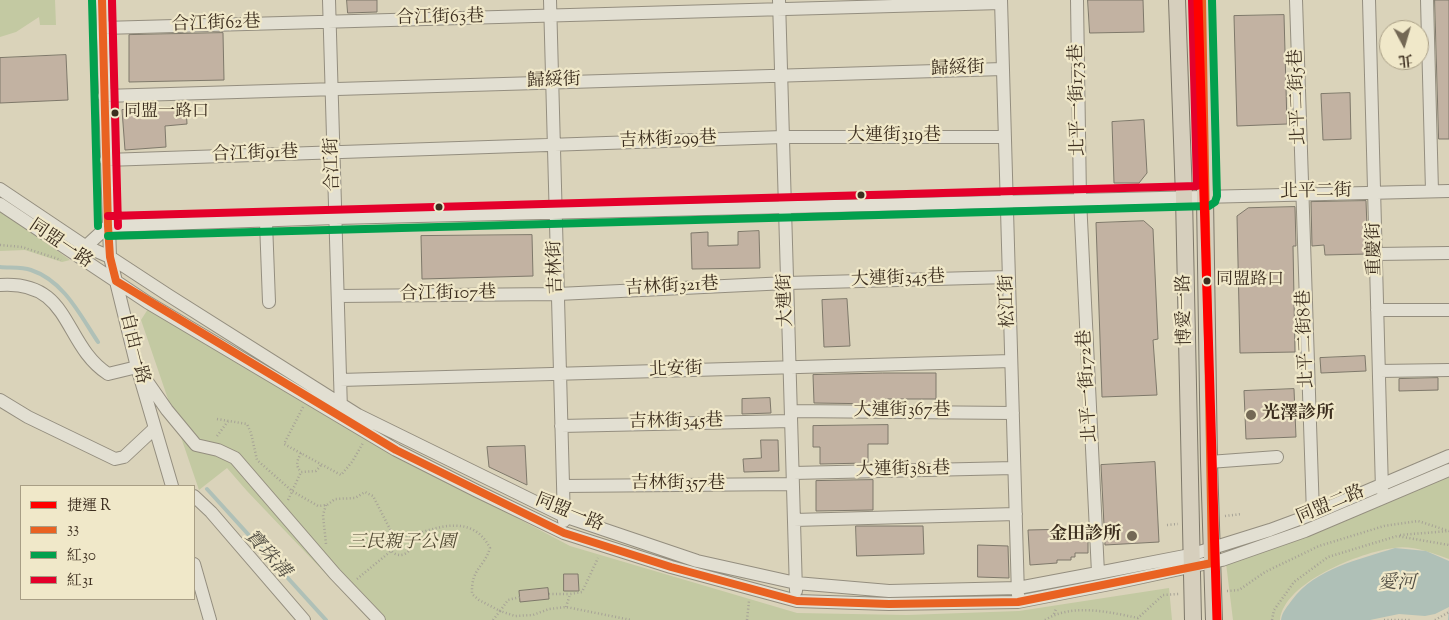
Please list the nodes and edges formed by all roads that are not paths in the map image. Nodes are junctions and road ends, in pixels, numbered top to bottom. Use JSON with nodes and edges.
{"nodes":[{"id":1,"x":102,"y":0,"type":"edge"},
{"id":2,"x":329,"y":0,"type":"edge"},
{"id":3,"x":550,"y":0,"type":"edge"},
{"id":4,"x":1077,"y":0,"type":"edge"},
{"id":5,"x":1177,"y":0,"type":"edge"},
{"id":6,"x":1202,"y":0,"type":"edge"},
{"id":7,"x":1296,"y":0,"type":"edge"},
{"id":8,"x":1369,"y":0,"type":"edge"},
{"id":9,"x":1427,"y":0,"type":"edge"},
{"id":10,"x":1001,"y":1,"type":"edge"},
{"id":11,"x":779,"y":5,"type":"edge"},
{"id":12,"x":550,"y":16,"type":"junction"},
{"id":13,"x":329,"y":21,"type":"junction"},
{"id":14,"x":102,"y":28,"type":"junction"},
{"id":15,"x":1003,"y":69,"type":"junction"},
{"id":16,"x":781,"y":76,"type":"junction"},
{"id":17,"x":552,"y":83,"type":"junction"},
{"id":18,"x":331,"y":87,"type":"junction"},
{"id":19,"x":104,"y":96,"type":"junction"},
{"id":20,"x":1005,"y":136,"type":"junction"},
{"id":21,"x":783,"y":137,"type":"junction"},
{"id":22,"x":554,"y":145,"type":"junction"},
{"id":23,"x":333,"y":153,"type":"junction"},
{"id":24,"x":106,"y":160,"type":"junction"},
{"id":25,"x":0,"y":188,"type":"edge"},
{"id":26,"x":1449,"y":190,"type":"edge"},
{"id":27,"x":1432,"y":191,"type":"junction"},
{"id":28,"x":1374,"y":192,"type":"junction"},
{"id":29,"x":1302,"y":194,"type":"junction"},
{"id":30,"x":1184,"y":196,"type":"junction"},
{"id":31,"x":1207,"y":196,"type":"junction"},
{"id":32,"x":1080,"y":199,"type":"junction"},
{"id":33,"x":1007,"y":201,"type":"junction"},
{"id":34,"x":0,"y":204,"type":"edge"},
{"id":35,"x":785,"y":208,"type":"junction"},
{"id":36,"x":556,"y":214,"type":"junction"},
{"id":37,"x":335,"y":218,"type":"junction"},
{"id":38,"x":266,"y":222,"type":"junction"},
{"id":39,"x":108,"y":226,"type":"junction"},
{"id":40,"x":82,"y":251,"type":"junction"},
{"id":41,"x":1449,"y":253,"type":"edge"},
{"id":42,"x":1376,"y":254,"type":"junction"},
{"id":43,"x":110,"y":257,"type":"junction"},
{"id":44,"x":1009,"y":277,"type":"junction"},
{"id":45,"x":116,"y":281,"type":"junction"},
{"id":46,"x":787,"y":283,"type":"junction"},
{"id":47,"x":0,"y":286,"type":"edge"},
{"id":48,"x":558,"y":294,"type":"junction"},
{"id":49,"x":338,"y":296,"type":"junction"},
{"id":50,"x":269,"y":302,"type":"dead end"},
{"id":51,"x":1378,"y":310,"type":"junction"},
{"id":52,"x":1449,"y":310,"type":"edge"},
{"id":53,"x":1011,"y":361,"type":"junction"},
{"id":54,"x":137,"y":367,"type":"junction"},
{"id":55,"x":790,"y":368,"type":"junction"},
{"id":56,"x":1449,"y":370,"type":"edge"},
{"id":57,"x":1379,"y":371,"type":"junction"},
{"id":58,"x":560,"y":375,"type":"junction"},
{"id":59,"x":340,"y":380,"type":"junction"},
{"id":60,"x":0,"y":400,"type":"edge"},
{"id":61,"x":341,"y":411,"type":"junction"},
{"id":62,"x":1013,"y":413,"type":"junction"},
{"id":63,"x":791,"y":416,"type":"junction"},
{"id":64,"x":561,"y":426,"type":"junction"},
{"id":65,"x":155,"y":428,"type":"junction"},
{"id":66,"x":1449,"y":456,"type":"edge"},
{"id":67,"x":1277,"y":457,"type":"dead end"},
{"id":68,"x":1210,"y":462,"type":"junction"},
{"id":69,"x":1014,"y":468,"type":"junction"},
{"id":70,"x":1449,"y":470,"type":"edge"},
{"id":71,"x":793,"y":479,"type":"junction"},
{"id":72,"x":1382,"y":484,"type":"junction"},
{"id":73,"x":172,"y":485,"type":"edge"},
{"id":74,"x":563,"y":486,"type":"junction"},
{"id":75,"x":195,"y":497,"type":"edge"},
{"id":76,"x":1382,"y":497,"type":"junction"},
{"id":77,"x":1016,"y":514,"type":"junction"},
{"id":78,"x":1313,"y":514,"type":"junction"},
{"id":79,"x":564,"y":516,"type":"junction"},
{"id":80,"x":794,"y":520,"type":"junction"},
{"id":81,"x":564,"y":534,"type":"junction"},
{"id":82,"x":1212,"y":556,"type":"junction"},
{"id":83,"x":1190,"y":561,"type":"junction"},
{"id":84,"x":195,"y":568,"type":"edge"},
{"id":85,"x":1098,"y":573,"type":"junction"},
{"id":86,"x":796,"y":583,"type":"junction"},
{"id":87,"x":1018,"y":588,"type":"junction"},
{"id":88,"x":796,"y":601,"type":"junction"},
{"id":89,"x":1018,"y":602,"type":"junction"},
{"id":90,"x":210,"y":620,"type":"edge"},
{"id":91,"x":304,"y":620,"type":"edge"},
{"id":92,"x":379,"y":620,"type":"edge"},
{"id":93,"x":1193,"y":620,"type":"edge"},
{"id":94,"x":1214,"y":620,"type":"edge"}],
"edges":[{"from":1,"to":14,"type":"street","name":"自由一路"},
{"from":2,"to":13,"type":"street","name":"合江街"},
{"from":3,"to":12,"type":"street","name":"吉林街"},
{"from":4,"to":32,"type":"street","name":"北平一街173巷"},
{"from":5,"to":30,"type":"main road","name":"博愛一路"},
{"from":6,"to":31,"type":"main road","name":"博愛一路"},
{"from":7,"to":29,"type":"street","name":"北平二街5巷"},
{"from":8,"to":28,"type":"street","name":"重慶街"},
{"from":9,"to":27,"type":"street"},
{"from":10,"to":11,"type":"street","name":"合江街63巷"},
{"from":10,"to":15,"type":"street","name":"松江街"},
{"from":11,"to":12,"type":"street","name":"合江街63巷"},
{"from":11,"to":16,"type":"street","name":"大連街"},
{"from":12,"to":13,"type":"street","name":"合江街63巷"},
{"from":12,"to":17,"type":"street","name":"吉林街"},
{"from":13,"to":14,"type":"street","name":"合江街62巷"},
{"from":13,"to":18,"type":"street","name":"合江街"},
{"from":14,"to":19,"type":"street","name":"自由一路"},
{"from":15,"to":16,"type":"street","name":"歸綏街"},
{"from":15,"to":20,"type":"street","name":"松江街"},
{"from":16,"to":17,"type":"street","name":"歸綏街"},
{"from":16,"to":21,"type":"street","name":"大連街"},
{"from":17,"to":18,"type":"street","name":"歸綏街"},
{"from":17,"to":22,"type":"street","name":"吉林街"},
{"from":18,"to":19,"type":"street","name":"歸綏街"},
{"from":18,"to":23,"type":"street","name":"合江街"},
{"from":19,"to":24,"type":"street","name":"自由一路"},
{"from":20,"to":21,"type":"street","name":"大連街319巷"},
{"from":20,"to":33,"type":"street","name":"松江街"},
{"from":21,"to":22,"type":"street","name":"吉林街299巷"},
{"from":21,"to":35,"type":"street","name":"大連街"},
{"from":22,"to":23,"type":"street","name":"合江街91巷"},
{"from":22,"to":36,"type":"street","name":"吉林街"},
{"from":23,"to":24,"type":"street","name":"合江街91巷"},
{"from":23,"to":37,"type":"street","name":"合江街"},
{"from":24,"to":39,"type":"street","name":"自由一路"},
{"from":25,"to":40,"type":"street","name":"同盟一路"},
{"from":26,"to":27,"type":"street","name":"北平二街"},
{"from":27,"to":28,"type":"street","name":"北平二街"},
{"from":28,"to":29,"type":"street","name":"北平二街"},
{"from":28,"to":42,"type":"street","name":"重慶街"},
{"from":29,"to":31,"type":"street","name":"北平二街"},
{"from":29,"to":78,"type":"street","name":"北平二街8巷"},
{"from":30,"to":31,"type":"street","name":"北平二街"},
{"from":30,"to":32,"type":"street","name":"北平二街"},
{"from":30,"to":83,"type":"main road","name":"博愛一路"},
{"from":31,"to":68,"type":"main road","name":"博愛一路"},
{"from":32,"to":33,"type":"street","name":"北平二街"},
{"from":32,"to":85,"type":"street","name":"北平一街172巷"},
{"from":33,"to":35,"type":"street","name":"北平二街"},
{"from":33,"to":44,"type":"street","name":"松江街"},
{"from":34,"to":40,"type":"street","name":"同盟一路"},
{"from":35,"to":36,"type":"street","name":"北平二街"},
{"from":35,"to":46,"type":"street","name":"大連街"},
{"from":36,"to":37,"type":"street","name":"北平二街"},
{"from":36,"to":48,"type":"street","name":"吉林街"},
{"from":37,"to":38,"type":"street","name":"北平二街"},
{"from":37,"to":49,"type":"street","name":"合江街"},
{"from":38,"to":39,"type":"street","name":"北平二街"},
{"from":38,"to":50,"type":"street"},
{"from":39,"to":40,"type":"street"},
{"from":39,"to":43,"type":"street","name":"自由一路"},
{"from":40,"to":43,"type":"street","name":"同盟一路"},
{"from":40,"to":45,"type":"street","name":"同盟一路"},
{"from":41,"to":42,"type":"street"},
{"from":42,"to":51,"type":"street","name":"重慶街"},
{"from":43,"to":45,"type":"street","name":"自由一路"},
{"from":43,"to":61,"type":"street","name":"同盟一路"},
{"from":44,"to":46,"type":"street","name":"大連街345巷"},
{"from":44,"to":53,"type":"street","name":"松江街"},
{"from":45,"to":54,"type":"street","name":"自由一路"},
{"from":45,"to":61,"type":"street","name":"同盟一路"},
{"from":46,"to":48,"type":"street","name":"吉林街321巷"},
{"from":46,"to":55,"type":"street","name":"大連街"},
{"from":47,"to":54,"type":"street"},
{"from":48,"to":49,"type":"street","name":"合江街107巷"},
{"from":48,"to":58,"type":"street","name":"吉林街"},
{"from":49,"to":59,"type":"street","name":"合江街"},
{"from":51,"to":52,"type":"street"},
{"from":51,"to":57,"type":"street","name":"重慶街"},
{"from":53,"to":55,"type":"street","name":"北安街"},
{"from":53,"to":62,"type":"street","name":"松江街"},
{"from":54,"to":65,"type":"street","name":"自由一路"},
{"from":54,"to":92,"type":"street"},
{"from":55,"to":58,"type":"street","name":"北安街"},
{"from":55,"to":63,"type":"street","name":"大連街"},
{"from":56,"to":57,"type":"street"},
{"from":57,"to":72,"type":"street","name":"重慶街"},
{"from":58,"to":59,"type":"street","name":"北安街"},
{"from":58,"to":64,"type":"street","name":"吉林街"},
{"from":59,"to":61,"type":"street","name":"合江街"},
{"from":60,"to":65,"type":"street"},
{"from":61,"to":79,"type":"street","name":"同盟一路"},
{"from":61,"to":81,"type":"street","name":"同盟一路"},
{"from":62,"to":63,"type":"street","name":"大連街367巷"},
{"from":62,"to":69,"type":"street","name":"松江街"},
{"from":63,"to":64,"type":"street","name":"吉林街345巷"},
{"from":63,"to":71,"type":"street","name":"大連街"},
{"from":64,"to":74,"type":"street","name":"吉林街"},
{"from":65,"to":73,"type":"street","name":"自由一路"},
{"from":66,"to":72,"type":"street","name":"同盟二路"},
{"from":67,"to":68,"type":"street"},
{"from":68,"to":82,"type":"main road","name":"博愛一路"},
{"from":69,"to":71,"type":"street","name":"大連街381巷"},
{"from":69,"to":77,"type":"street","name":"松江街"},
{"from":70,"to":76,"type":"street","name":"同盟二路"},
{"from":71,"to":74,"type":"street","name":"吉林街357巷"},
{"from":71,"to":80,"type":"street","name":"大連街"},
{"from":72,"to":76,"type":"street","name":"重慶街"},
{"from":72,"to":78,"type":"street","name":"同盟二路"},
{"from":74,"to":79,"type":"street","name":"吉林街"},
{"from":75,"to":91,"type":"street"},
{"from":76,"to":82,"type":"street","name":"同盟二路"},
{"from":77,"to":80,"type":"street"},
{"from":77,"to":87,"type":"street","name":"松江街"},
{"from":78,"to":82,"type":"street","name":"同盟二路"},
{"from":79,"to":81,"type":"street","name":"吉林街"},
{"from":79,"to":86,"type":"street","name":"同盟一路"},
{"from":80,"to":86,"type":"street","name":"大連街"},
{"from":81,"to":88,"type":"street","name":"同盟一路"},
{"from":82,"to":83,"type":"street","name":"同盟一路"},
{"from":82,"to":94,"type":"main road","name":"博愛一路"},
{"from":83,"to":85,"type":"street","name":"同盟一路"},
{"from":83,"to":89,"type":"street","name":"同盟一路"},
{"from":83,"to":93,"type":"main road","name":"博愛一路"},
{"from":84,"to":90,"type":"street"},
{"from":85,"to":87,"type":"street","name":"同盟一路"},
{"from":86,"to":87,"type":"street","name":"同盟一路"},
{"from":86,"to":88,"type":"street","name":"大連街"},
{"from":87,"to":89,"type":"street","name":"松江街"},
{"from":88,"to":89,"type":"street","name":"同盟一路"}]}
